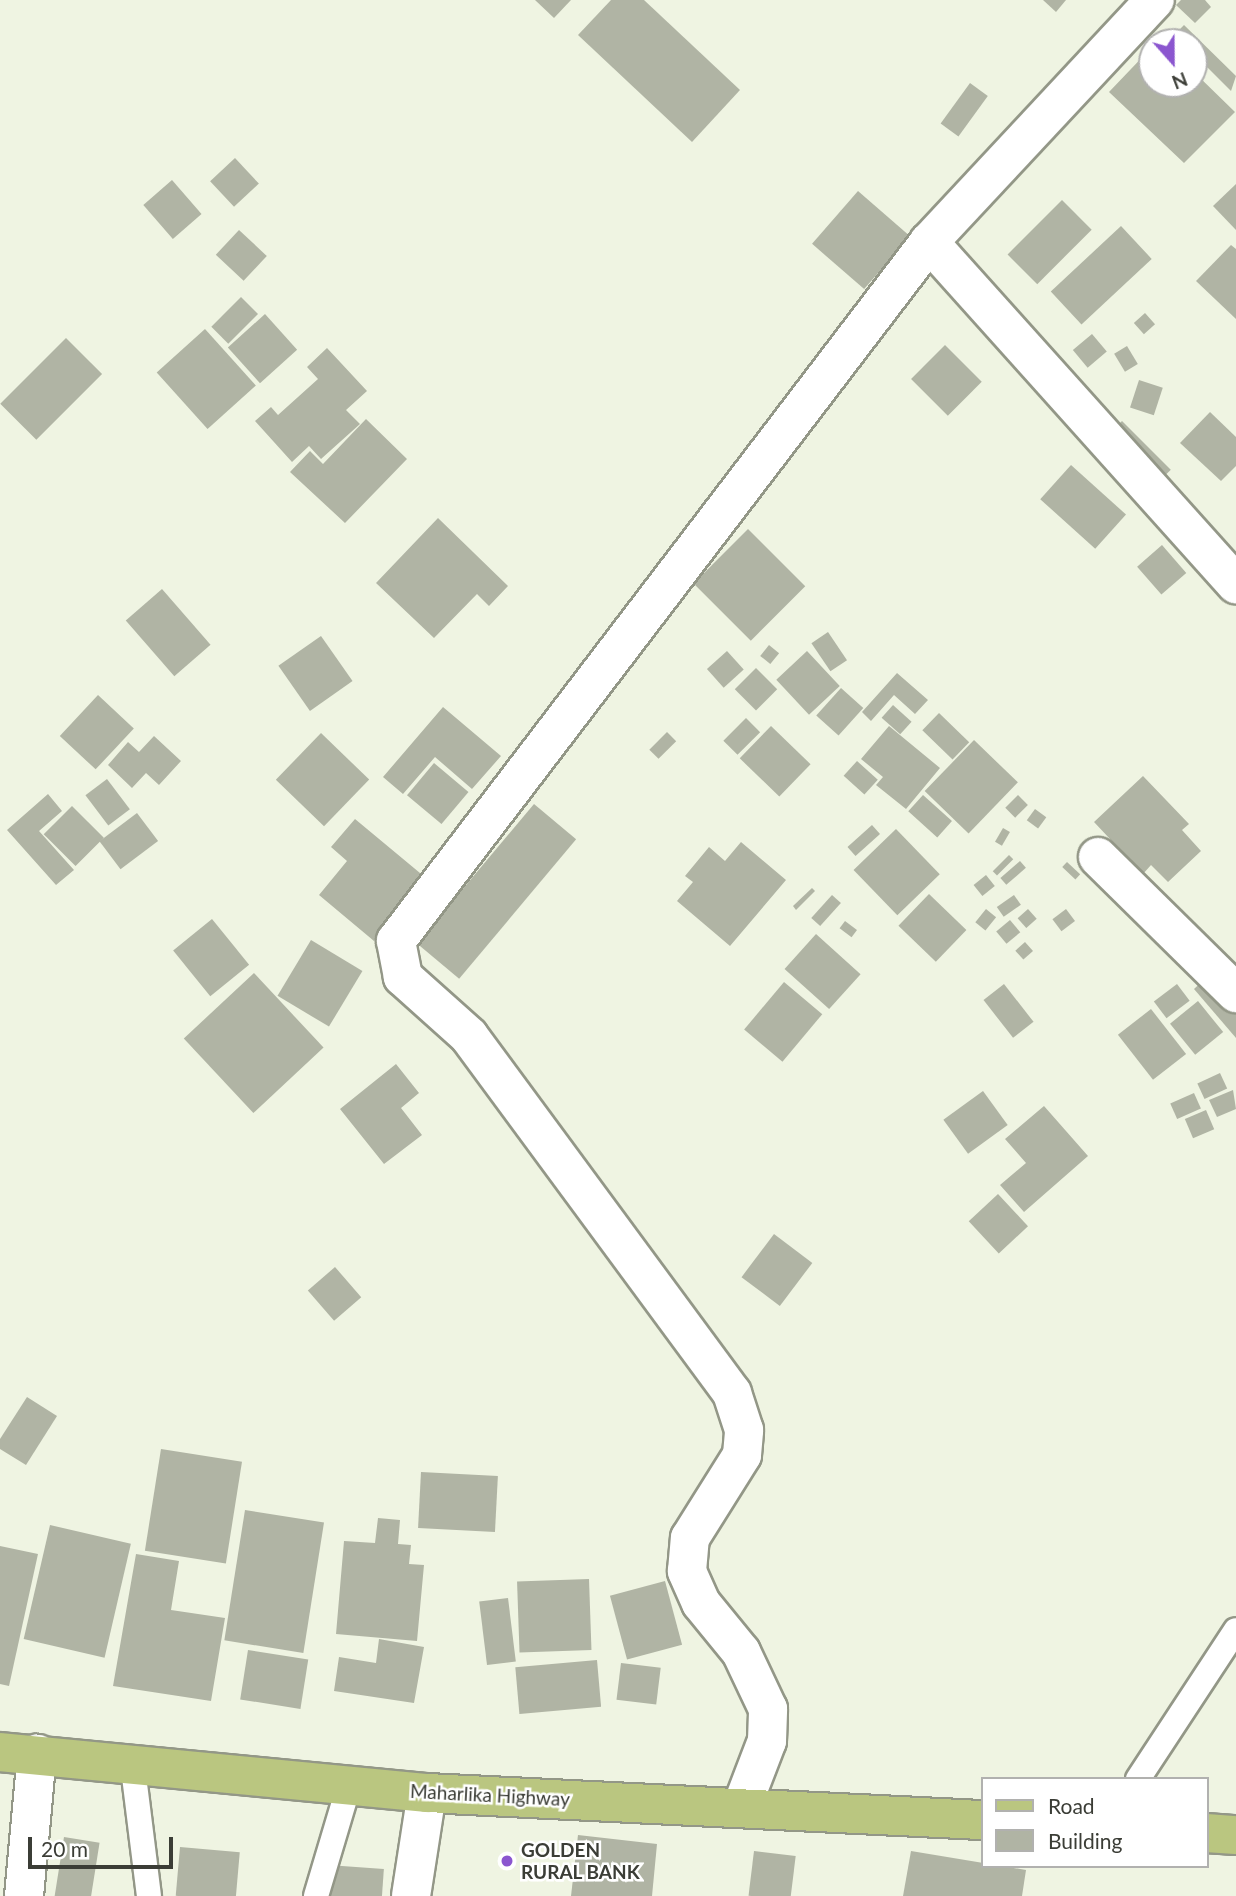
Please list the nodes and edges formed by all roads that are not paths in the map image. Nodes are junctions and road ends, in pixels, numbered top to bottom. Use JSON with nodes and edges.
{"nodes":[{"id":1,"x":1155,"y":0,"type":"edge"},
{"id":2,"x":929,"y":242,"type":"junction"},
{"id":3,"x":1236,"y":584,"type":"edge"},
{"id":4,"x":1098,"y":857,"type":"dead end"},
{"id":5,"x":1236,"y":993,"type":"edge"},
{"id":6,"x":1236,"y":1630,"type":"edge"},
{"id":7,"x":0,"y":1752,"type":"edge"},
{"id":8,"x":37,"y":1754,"type":"junction"},
{"id":9,"x":132,"y":1760,"type":"junction"},
{"id":10,"x":1139,"y":1777,"type":"edge"},
{"id":11,"x":350,"y":1782,"type":"junction"},
{"id":12,"x":427,"y":1793,"type":"junction"},
{"id":13,"x":742,"y":1806,"type":"junction"},
{"id":14,"x":981,"y":1820,"type":"edge"},
{"id":15,"x":1208,"y":1833,"type":"edge"},
{"id":16,"x":1236,"y":1835,"type":"edge"},
{"id":17,"x":24,"y":1896,"type":"edge"},
{"id":18,"x":149,"y":1896,"type":"edge"},
{"id":19,"x":316,"y":1896,"type":"edge"},
{"id":20,"x":411,"y":1896,"type":"edge"}],
"edges":[{"from":1,"to":2,"type":"street"},
{"from":2,"to":3,"type":"street"},
{"from":2,"to":13,"type":"street"},
{"from":4,"to":5,"type":"street"},
{"from":6,"to":10,"type":"lane"},
{"from":7,"to":8,"type":"main road","name":"Maharlika Highway"},
{"from":8,"to":9,"type":"main road","name":"Maharlika Highway"},
{"from":8,"to":17,"type":"street"},
{"from":9,"to":11,"type":"main road","name":"Maharlika Highway"},
{"from":9,"to":18,"type":"lane"},
{"from":11,"to":12,"type":"main road","name":"Maharlika Highway"},
{"from":11,"to":19,"type":"lane"},
{"from":12,"to":13,"type":"main road","name":"Maharlika Highway"},
{"from":12,"to":20,"type":"street"},
{"from":13,"to":14,"type":"main road","name":"Maharlika Highway"},
{"from":15,"to":16,"type":"main road"}]}
